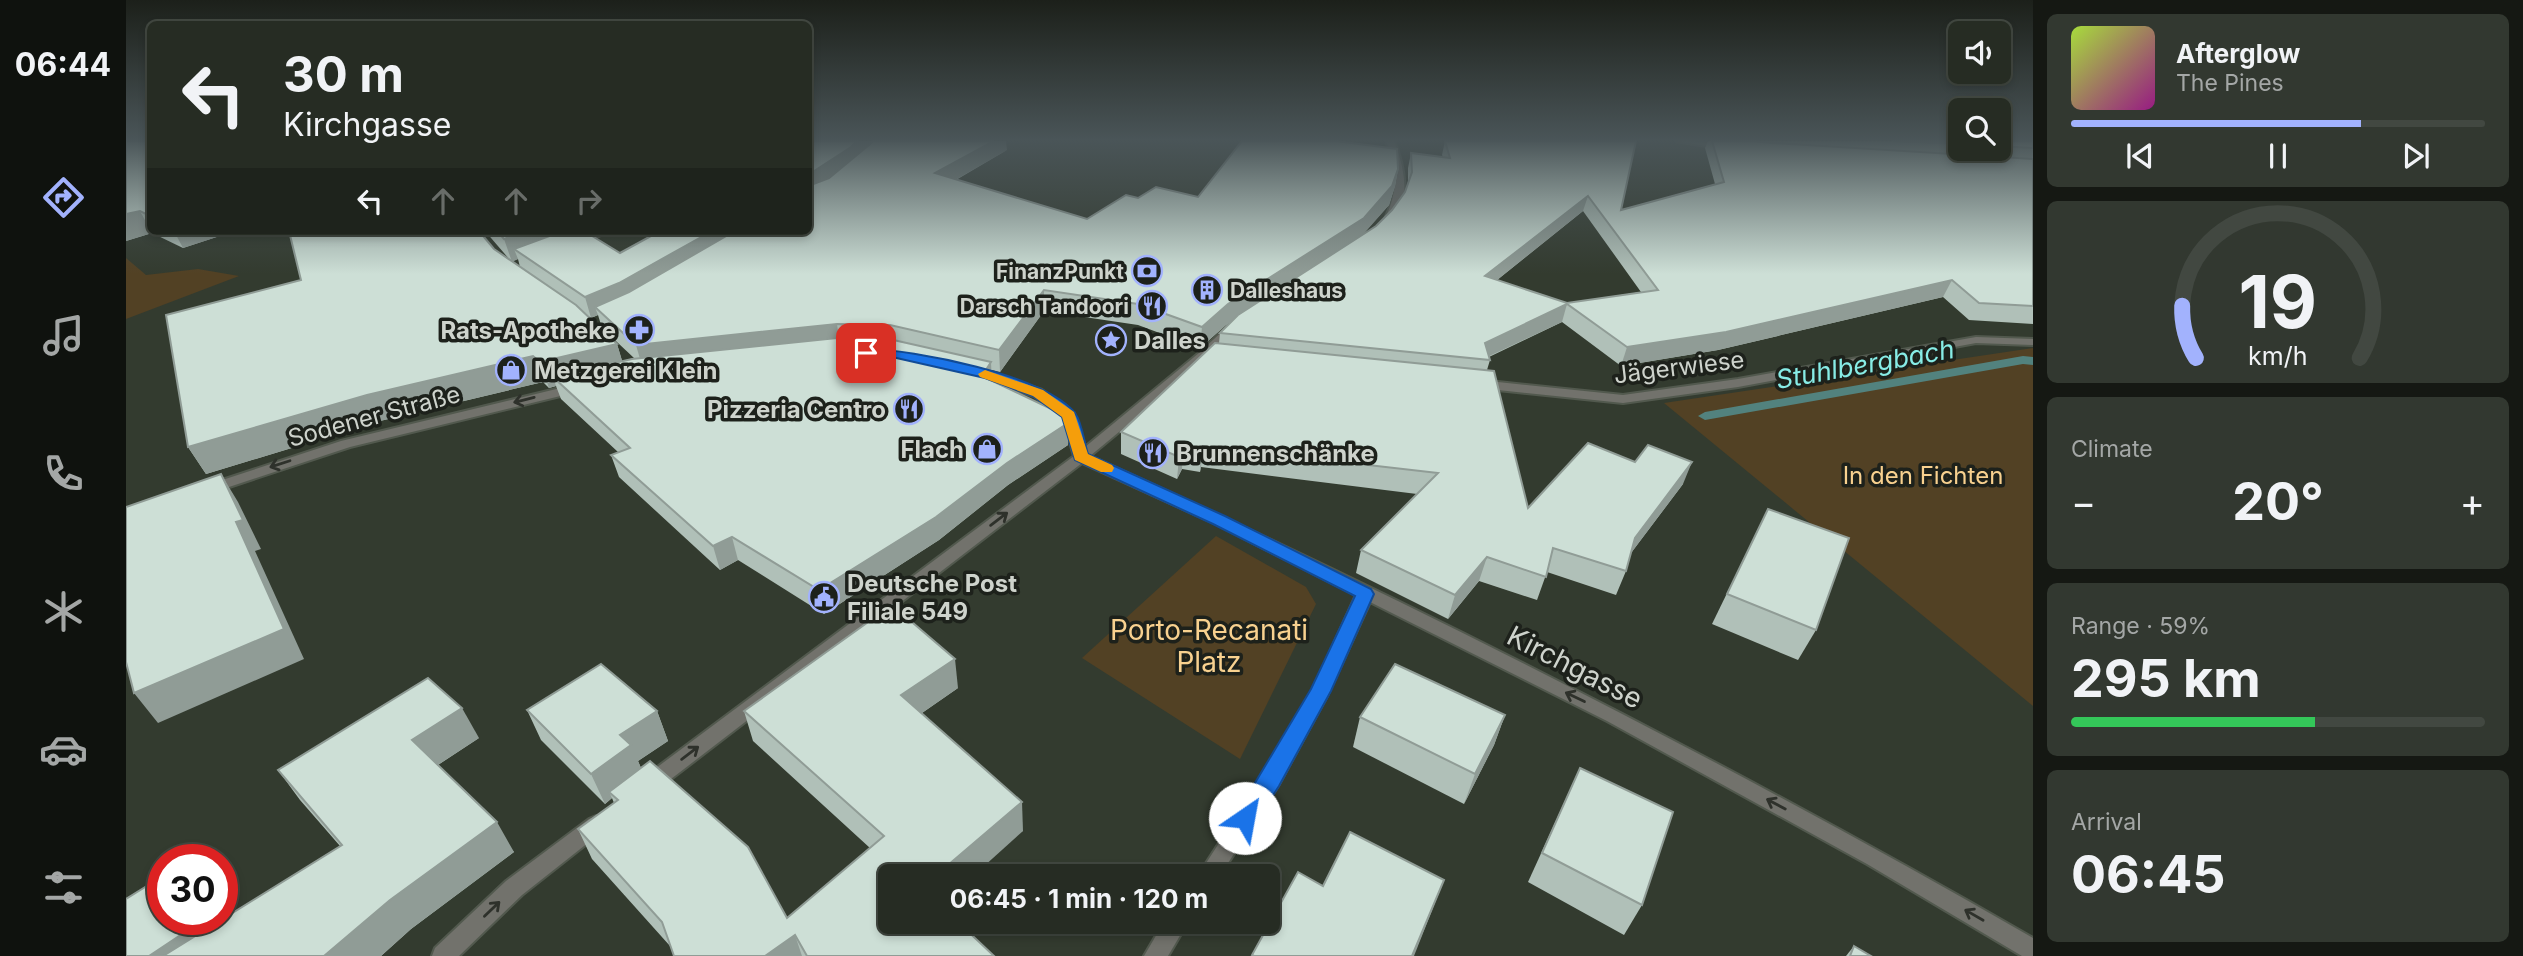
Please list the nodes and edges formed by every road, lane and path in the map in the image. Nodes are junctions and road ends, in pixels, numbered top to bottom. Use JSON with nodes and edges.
{"nodes":[{"id":1,"x":1400,"y":186,"type":"edge"},
{"id":2,"x":1384,"y":225,"type":"edge"},
{"id":3,"x":595,"y":235,"type":"edge"},
{"id":4,"x":569,"y":245,"type":"edge"},
{"id":5,"x":1241,"y":322,"type":"edge"},
{"id":6,"x":2033,"y":342,"type":"edge"},
{"id":7,"x":965,"y":369,"type":"edge"},
{"id":8,"x":1461,"y":382,"type":"edge"},
{"id":9,"x":585,"y":386,"type":"edge"},
{"id":10,"x":1081,"y":457,"type":"junction"},
{"id":11,"x":190,"y":496,"type":"edge"},
{"id":12,"x":1365,"y":594,"type":"junction"},
{"id":13,"x":635,"y":796,"type":"edge"},
{"id":14,"x":612,"y":812,"type":"edge"},
{"id":15,"x":1216,"y":864,"type":"edge"},
{"id":16,"x":1169,"y":934,"type":"edge"},
{"id":17,"x":2033,"y":950,"type":"edge"},
{"id":18,"x":443,"y":956,"type":"edge"},
{"id":19,"x":1155,"y":956,"type":"edge"}],
"edges":[{"from":1,"to":2,"type":"street"},
{"from":3,"to":4,"type":"street"},
{"from":5,"to":10,"type":"street"},
{"from":6,"to":8,"type":"street","name":"Jägerwiese"},
{"from":7,"to":10,"type":"street"},
{"from":9,"to":11,"type":"street","name":"Sodener Straße","one_way":true},
{"from":10,"to":12,"type":"street","name":"Kirchgasse"},
{"from":13,"to":10,"type":"street","one_way":true},
{"from":12,"to":15,"type":"street"},
{"from":17,"to":12,"type":"street","name":"Kirchgasse","one_way":true},
{"from":18,"to":14,"type":"street","one_way":true},
{"from":16,"to":19,"type":"street"}]}
